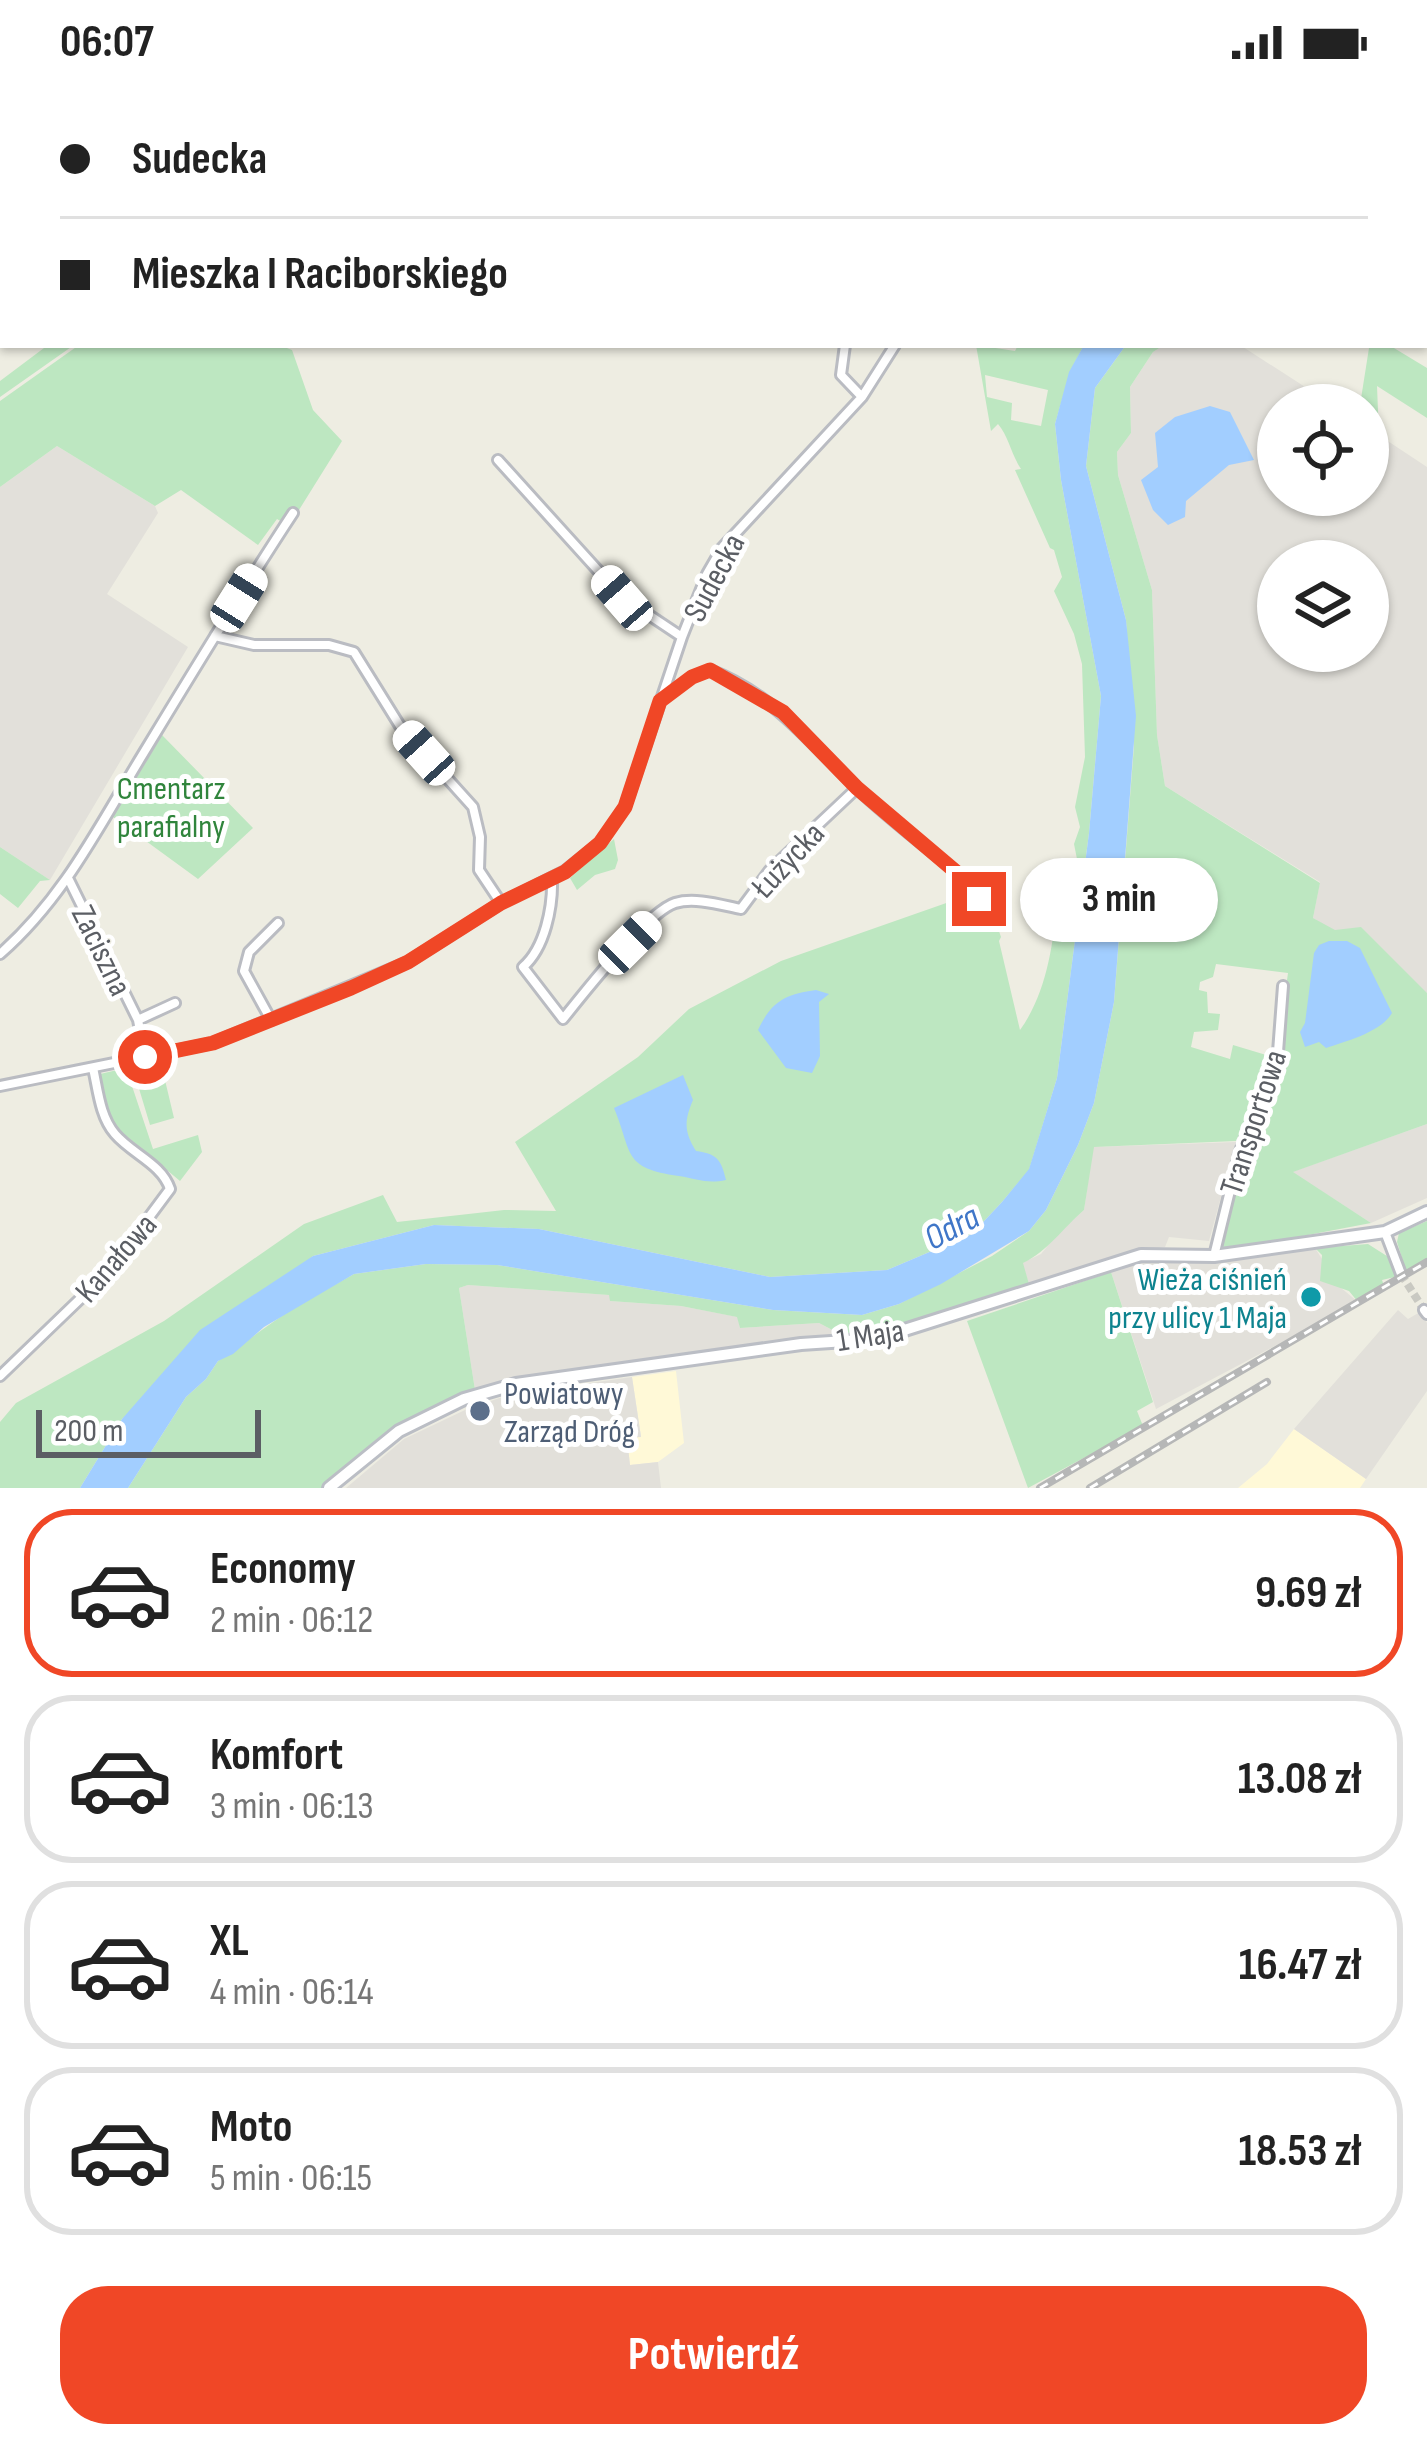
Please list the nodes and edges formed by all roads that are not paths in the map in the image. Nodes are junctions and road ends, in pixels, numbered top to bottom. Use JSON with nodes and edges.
{"nodes":[{"id":1,"x":845,"y":348,"type":"edge"},
{"id":2,"x":893,"y":348,"type":"edge"},
{"id":3,"x":862,"y":397,"type":"junction"},
{"id":4,"x":498,"y":460,"type":"dead end"},
{"id":5,"x":293,"y":513,"type":"dead end"},
{"id":6,"x":215,"y":637,"type":"junction"},
{"id":7,"x":682,"y":637,"type":"junction"},
{"id":8,"x":660,"y":701,"type":"junction"},
{"id":9,"x":857,"y":788,"type":"junction"},
{"id":10,"x":552,"y":878,"type":"junction"},
{"id":11,"x":68,"y":880,"type":"junction"},
{"id":12,"x":979,"y":899,"type":"dead end"},
{"id":13,"x":501,"y":903,"type":"junction"},
{"id":14,"x":278,"y":923,"type":"dead end"},
{"id":15,"x":0,"y":954,"type":"edge"},
{"id":16,"x":1283,"y":986,"type":"dead end"},
{"id":17,"x":175,"y":1003,"type":"dead end"},
{"id":18,"x":138,"y":1020,"type":"junction"},
{"id":19,"x":271,"y":1020,"type":"junction"},
{"id":20,"x":145,"y":1057,"type":"junction"},
{"id":21,"x":93,"y":1068,"type":"junction"},
{"id":22,"x":0,"y":1086,"type":"edge"},
{"id":23,"x":1427,"y":1212,"type":"edge"},
{"id":24,"x":1385,"y":1232,"type":"junction"},
{"id":25,"x":1214,"y":1256,"type":"junction"},
{"id":26,"x":1401,"y":1274,"type":"tunnel mouth"},
{"id":27,"x":0,"y":1376,"type":"edge"},
{"id":28,"x":329,"y":1488,"type":"edge"}],
"edges":[{"from":1,"to":3,"type":"street"},
{"from":2,"to":3,"type":"street","name":"Sudecka"},
{"from":3,"to":7,"type":"street","name":"Sudecka"},
{"from":4,"to":7,"type":"street"},
{"from":5,"to":6,"type":"street"},
{"from":6,"to":11,"type":"street"},
{"from":6,"to":13,"type":"street"},
{"from":7,"to":8,"type":"street","name":"Sudecka"},
{"from":8,"to":9,"type":"street"},
{"from":8,"to":10,"type":"street","name":"Sudecka"},
{"from":9,"to":10,"type":"street","name":"Łużycka"},
{"from":9,"to":12,"type":"street"},
{"from":10,"to":13,"type":"street","name":"Sudecka"},
{"from":11,"to":15,"type":"street"},
{"from":11,"to":18,"type":"street","name":"Zaciszna"},
{"from":13,"to":19,"type":"street","name":"Sudecka"},
{"from":14,"to":19,"type":"street"},
{"from":16,"to":25,"type":"street","name":"Transportowa"},
{"from":17,"to":18,"type":"street","name":"Zaciszna"},
{"from":18,"to":20,"type":"street","name":"Zaciszna"},
{"from":19,"to":20,"type":"street","name":"Sudecka"},
{"from":20,"to":21,"type":"street","name":"Sudecka"},
{"from":21,"to":22,"type":"street","name":"Sudecka"},
{"from":21,"to":27,"type":"street","name":"Kanałowa"},
{"from":23,"to":24,"type":"street","name":"1 Maja"},
{"from":24,"to":25,"type":"street","name":"1 Maja"},
{"from":24,"to":26,"type":"street"},
{"from":25,"to":28,"type":"street","name":"1 Maja"}]}
